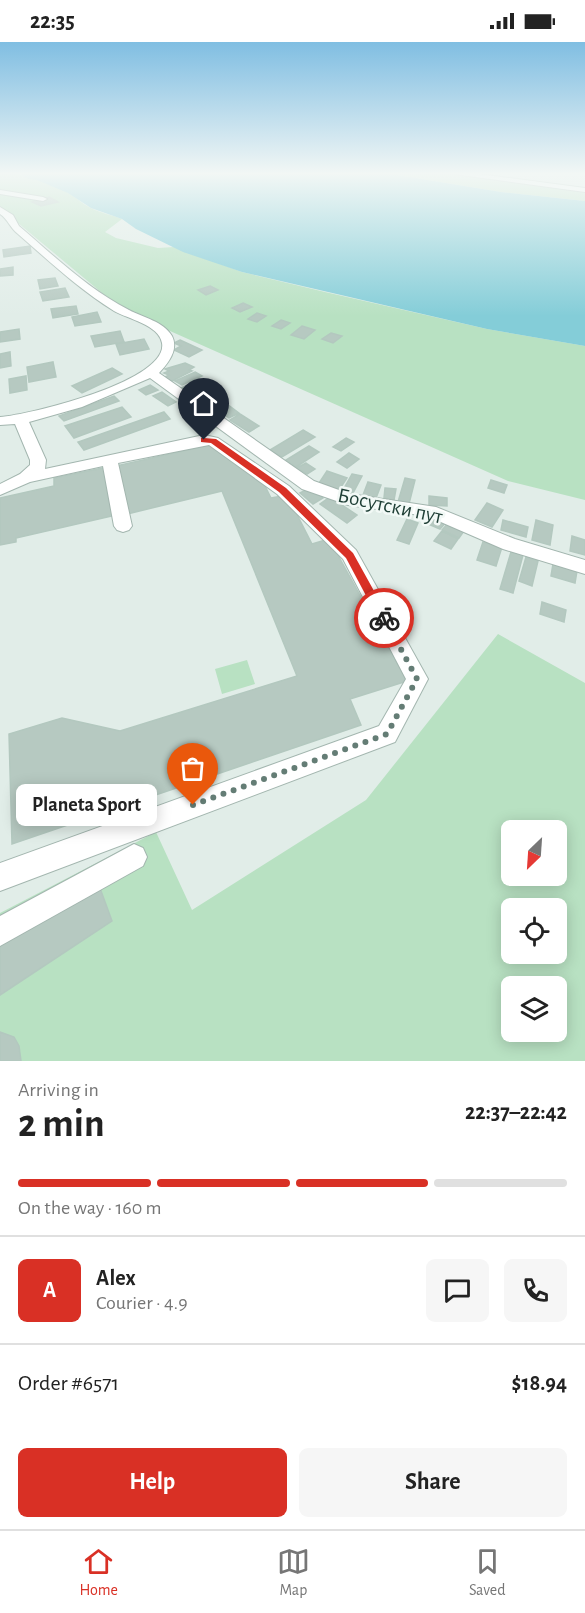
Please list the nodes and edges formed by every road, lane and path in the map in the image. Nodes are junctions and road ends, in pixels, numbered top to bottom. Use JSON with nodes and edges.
{"nodes":[{"id":1,"x":12,"y":221,"type":"edge"},
{"id":2,"x":151,"y":373,"type":"junction"},
{"id":3,"x":0,"y":421,"type":"edge"},
{"id":4,"x":21,"y":421,"type":"junction"},
{"id":5,"x":110,"y":460,"type":"junction"},
{"id":6,"x":26,"y":478,"type":"junction"},
{"id":7,"x":0,"y":490,"type":"edge"},
{"id":8,"x":123,"y":526,"type":"dead end"},
{"id":9,"x":585,"y":567,"type":"edge"},
{"id":10,"x":134,"y":857,"type":"dead end"},
{"id":11,"x":0,"y":877,"type":"edge"},
{"id":12,"x":0,"y":932,"type":"edge"}],
"edges":[{"from":1,"to":2,"type":"street"},
{"from":2,"to":4,"type":"street"},
{"from":2,"to":9,"type":"street","name":"Босутски пут"},
{"from":3,"to":4,"type":"street"},
{"from":4,"to":6,"type":"street"},
{"from":5,"to":6,"type":"street"},
{"from":5,"to":8,"type":"street"},
{"from":5,"to":11,"type":"street"},
{"from":6,"to":7,"type":"street"},
{"from":10,"to":12,"type":"street"}]}
